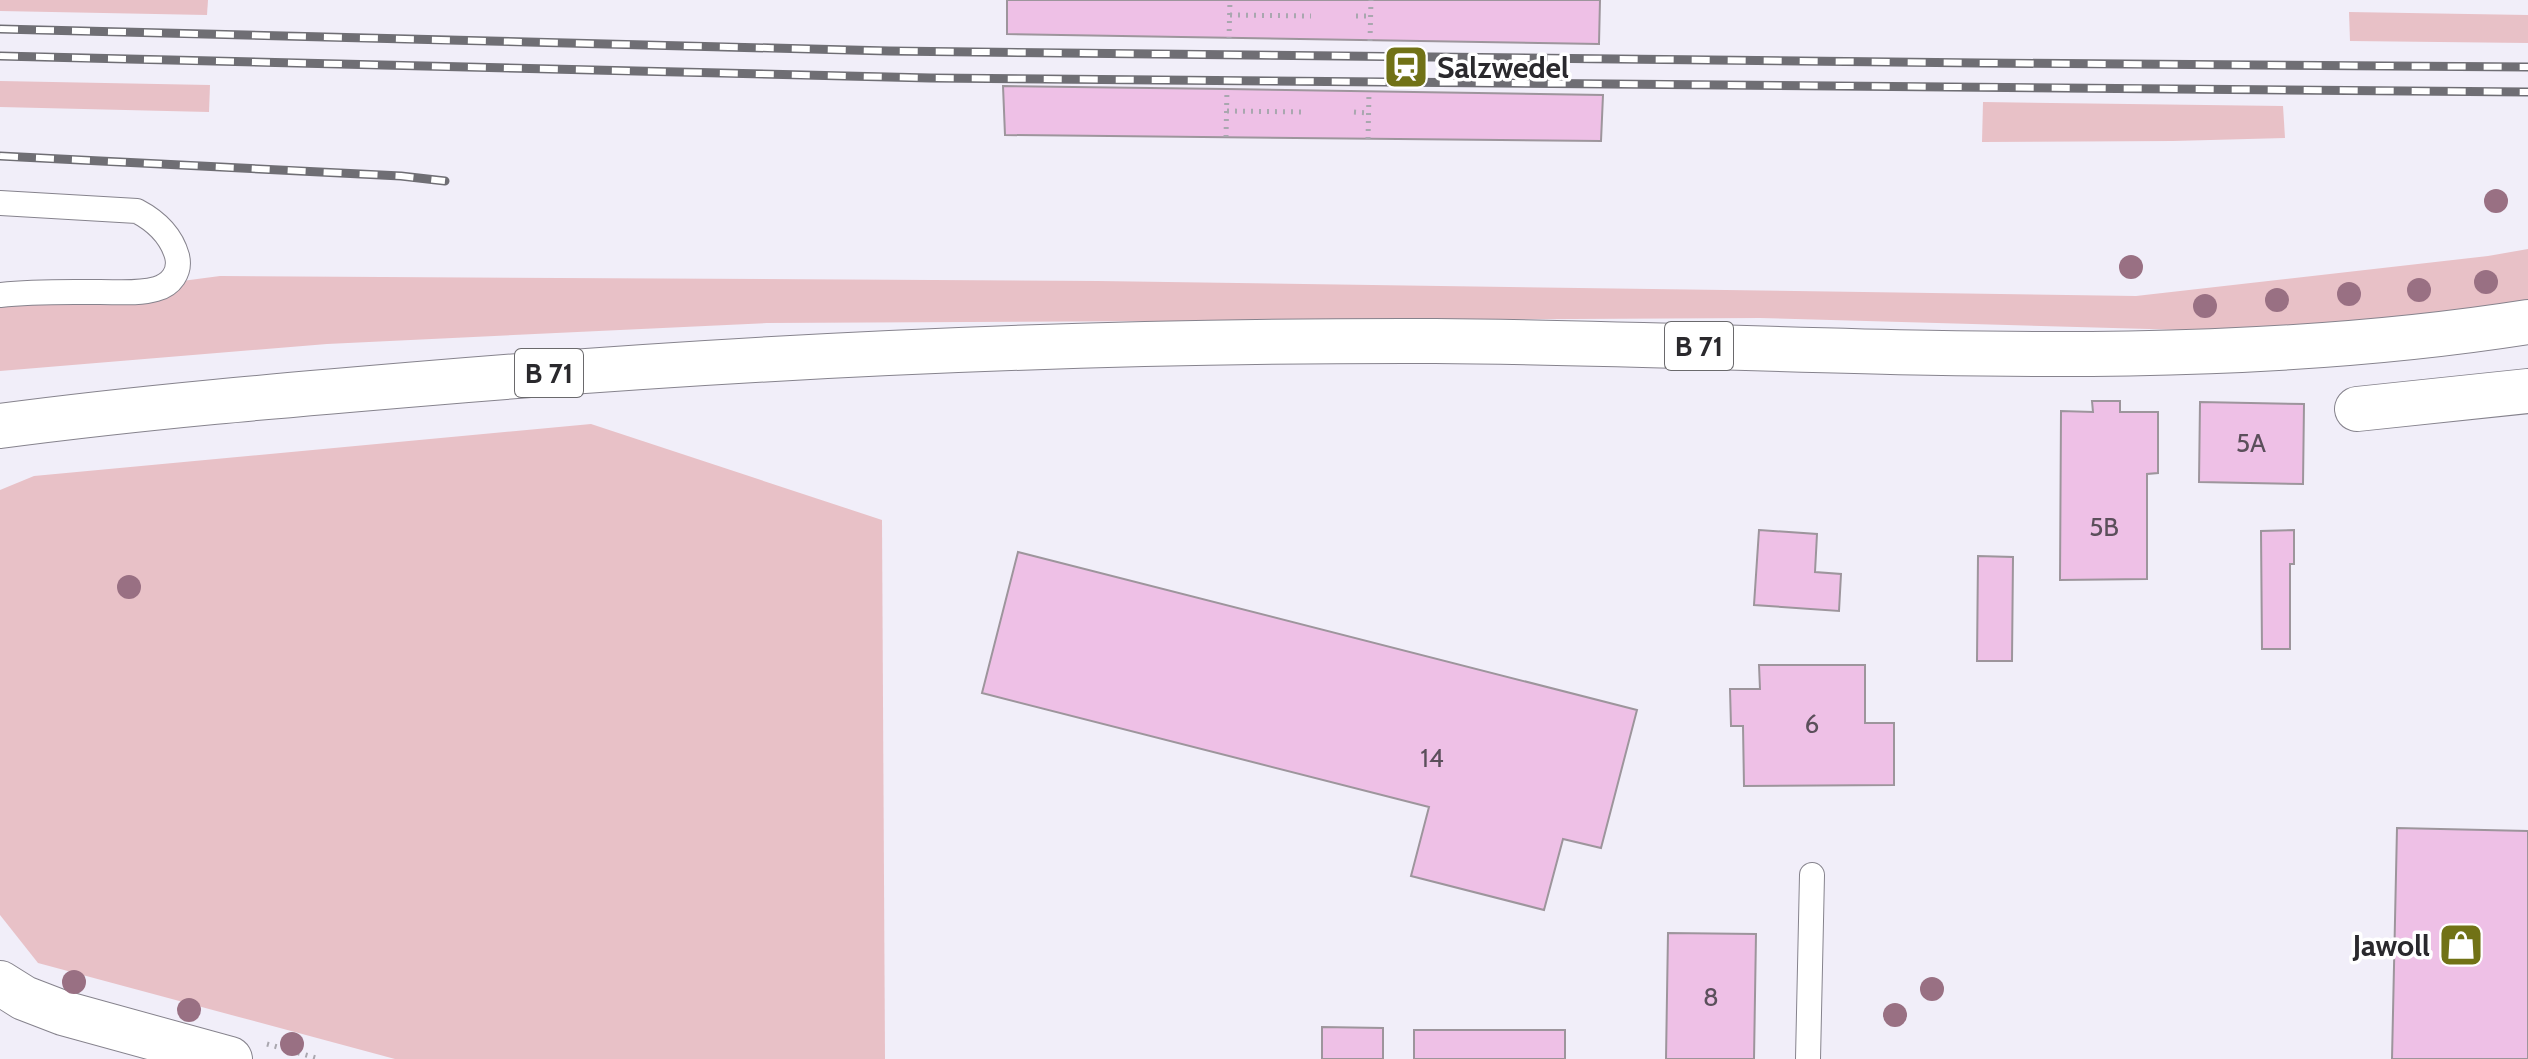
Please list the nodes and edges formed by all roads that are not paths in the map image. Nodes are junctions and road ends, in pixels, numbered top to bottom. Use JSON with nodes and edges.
{"nodes":[{"id":1,"x":0,"y":203,"type":"edge"},
{"id":2,"x":0,"y":295,"type":"edge"},
{"id":3,"x":2528,"y":322,"type":"edge"},
{"id":4,"x":2528,"y":391,"type":"edge"},
{"id":5,"x":2357,"y":409,"type":"dead end"},
{"id":6,"x":0,"y":426,"type":"edge"},
{"id":7,"x":1812,"y":875,"type":"dead end"},
{"id":8,"x":0,"y":983,"type":"edge"},
{"id":9,"x":230,"y":1059,"type":"edge"},
{"id":10,"x":1808,"y":1059,"type":"edge"}],
"edges":[{"from":1,"to":2,"type":"lane"},
{"from":3,"to":6,"type":"main road","number":"B 71"},
{"from":4,"to":5,"type":"main road"},
{"from":7,"to":10,"type":"lane"},
{"from":8,"to":9,"type":"main road"}]}
